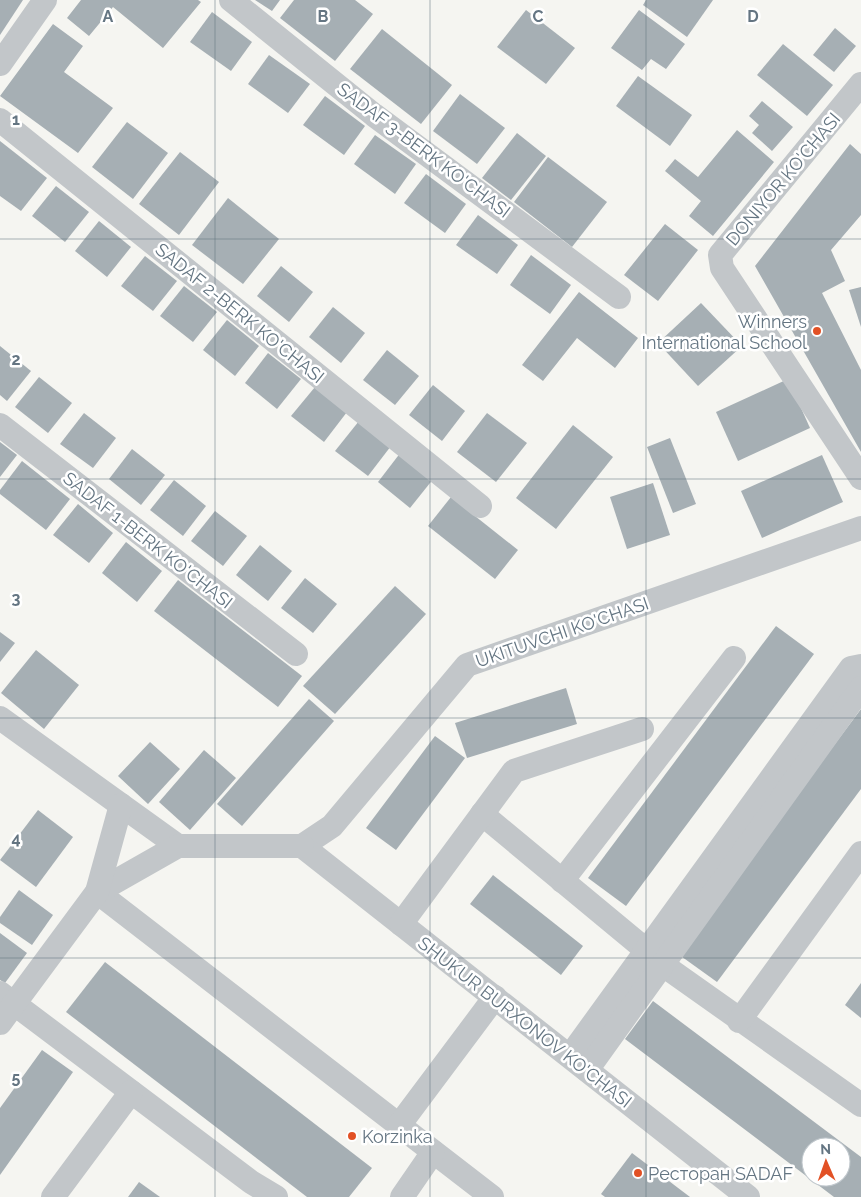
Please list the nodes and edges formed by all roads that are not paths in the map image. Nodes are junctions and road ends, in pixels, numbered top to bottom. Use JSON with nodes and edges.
{"nodes":[{"id":1,"x":45,"y":0,"type":"edge"},
{"id":2,"x":231,"y":0,"type":"edge"},
{"id":3,"x":0,"y":64,"type":"edge"},
{"id":4,"x":861,"y":84,"type":"edge"},
{"id":5,"x":0,"y":120,"type":"edge"},
{"id":6,"x":619,"y":297,"type":"dead end"},
{"id":7,"x":0,"y":425,"type":"edge"},
{"id":8,"x":861,"y":478,"type":"edge"},
{"id":9,"x":480,"y":506,"type":"dead end"},
{"id":10,"x":861,"y":528,"type":"edge"},
{"id":11,"x":296,"y":654,"type":"dead end"},
{"id":12,"x":734,"y":658,"type":"dead end"},
{"id":13,"x":861,"y":666,"type":"edge"},
{"id":14,"x":861,"y":688,"type":"edge"},
{"id":15,"x":0,"y":718,"type":"edge"},
{"id":16,"x":642,"y":728,"type":"dead end"},
{"id":17,"x":121,"y":805,"type":"junction"},
{"id":18,"x":482,"y":814,"type":"junction"},
{"id":19,"x":178,"y":846,"type":"junction"},
{"id":20,"x":302,"y":846,"type":"junction"},
{"id":21,"x":861,"y":853,"type":"edge"},
{"id":22,"x":562,"y":881,"type":"junction"},
{"id":23,"x":98,"y":892,"type":"junction"},
{"id":24,"x":401,"y":924,"type":"junction"},
{"id":25,"x":654,"y":958,"type":"junction"},
{"id":26,"x":495,"y":997,"type":"junction"},
{"id":27,"x":7,"y":998,"type":"edge"},
{"id":28,"x":740,"y":1021,"type":"junction"},
{"id":29,"x":0,"y":1023,"type":"edge"},
{"id":30,"x":579,"y":1063,"type":"junction"},
{"id":31,"x":131,"y":1092,"type":"junction"},
{"id":32,"x":861,"y":1105,"type":"edge"},
{"id":33,"x":400,"y":1124,"type":"junction"},
{"id":34,"x":433,"y":1152,"type":"junction"},
{"id":35,"x":53,"y":1197,"type":"edge"},
{"id":36,"x":276,"y":1197,"type":"edge"},
{"id":37,"x":402,"y":1197,"type":"edge"},
{"id":38,"x":492,"y":1197,"type":"edge"},
{"id":39,"x":748,"y":1197,"type":"edge"}],
"edges":[{"from":1,"to":3,"type":"street"},
{"from":2,"to":6,"type":"street","name":"SADAF 3-BERK KO'CHASI"},
{"from":4,"to":8,"type":"street","name":"DONIYOR KO'CHASI"},
{"from":5,"to":9,"type":"street","name":"SADAF 2-BERK KO'CHASI"},
{"from":7,"to":11,"type":"street","name":"SADAF 1-BERK KO'CHASI"},
{"from":10,"to":20,"type":"street","name":"UKITUVCHI KO'CHASI"},
{"from":12,"to":22,"type":"street"},
{"from":13,"to":25,"type":"street"},
{"from":14,"to":25,"type":"street"},
{"from":15,"to":17,"type":"street"},
{"from":16,"to":18,"type":"street"},
{"from":17,"to":19,"type":"street"},
{"from":17,"to":23,"type":"street"},
{"from":18,"to":22,"type":"street"},
{"from":18,"to":24,"type":"street"},
{"from":19,"to":20,"type":"street"},
{"from":19,"to":23,"type":"street"},
{"from":20,"to":24,"type":"street","name":"SHUKUR BURXONOV KO'CHASI"},
{"from":21,"to":28,"type":"street"},
{"from":22,"to":25,"type":"street"},
{"from":23,"to":27,"type":"street"},
{"from":23,"to":33,"type":"street"},
{"from":24,"to":26,"type":"street","name":"SHUKUR BURXONOV KO'CHASI"},
{"from":25,"to":28,"type":"street"},
{"from":25,"to":30,"type":"street"},
{"from":26,"to":30,"type":"street","name":"SHUKUR BURXONOV KO'CHASI"},
{"from":26,"to":33,"type":"street"},
{"from":27,"to":29,"type":"street"},
{"from":27,"to":31,"type":"street"},
{"from":28,"to":32,"type":"street"},
{"from":30,"to":39,"type":"street","name":"SHUKUR BURXONOV KO'CHASI"},
{"from":31,"to":35,"type":"street"},
{"from":31,"to":36,"type":"street"},
{"from":33,"to":34,"type":"street"},
{"from":34,"to":37,"type":"street"},
{"from":34,"to":38,"type":"street"}]}
